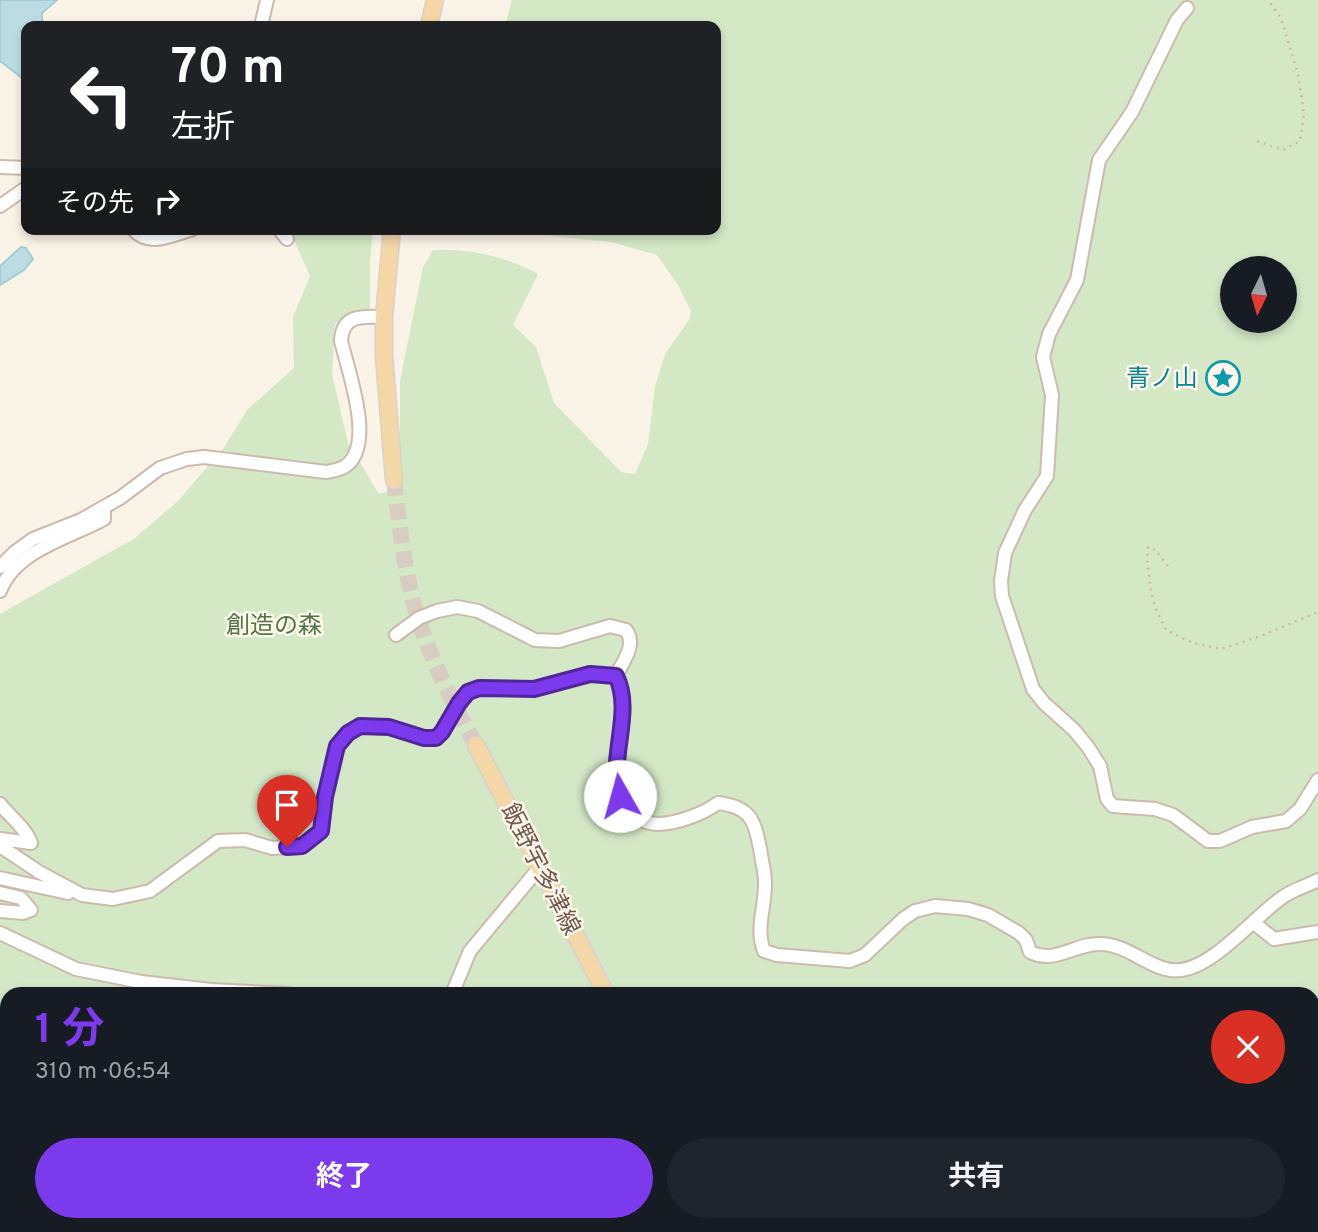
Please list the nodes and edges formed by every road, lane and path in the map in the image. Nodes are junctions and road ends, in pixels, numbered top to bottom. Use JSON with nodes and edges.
{"nodes":[{"id":1,"x":267,"y":0,"type":"edge"},
{"id":2,"x":435,"y":0,"type":"edge"},
{"id":3,"x":1268,"y":0,"type":"edge"},
{"id":4,"x":1187,"y":8,"type":"dead end"},
{"id":5,"x":262,"y":21,"type":"edge"},
{"id":6,"x":430,"y":21,"type":"edge"},
{"id":7,"x":1257,"y":141,"type":"dead end"},
{"id":8,"x":0,"y":167,"type":"edge"},
{"id":9,"x":21,"y":168,"type":"edge"},
{"id":10,"x":21,"y":191,"type":"edge"},
{"id":11,"x":0,"y":206,"type":"edge"},
{"id":12,"x":138,"y":235,"type":"edge"},
{"id":13,"x":171,"y":235,"type":"edge"},
{"id":14,"x":391,"y":235,"type":"edge"},
{"id":15,"x":384,"y":317,"type":"junction"},
{"id":16,"x":394,"y":480,"type":"tunnel mouth"},
{"id":17,"x":104,"y":507,"type":"junction"},
{"id":18,"x":1168,"y":566,"type":"dead end"},
{"id":19,"x":0,"y":567,"type":"edge"},
{"id":20,"x":0,"y":591,"type":"edge"},
{"id":21,"x":1318,"y":612,"type":"edge"},
{"id":22,"x":396,"y":635,"type":"dead end"},
{"id":23,"x":616,"y":676,"type":"junction"},
{"id":24,"x":477,"y":744,"type":"tunnel mouth"},
{"id":25,"x":1318,"y":780,"type":"edge"},
{"id":26,"x":0,"y":804,"type":"edge"},
{"id":27,"x":0,"y":839,"type":"edge"},
{"id":28,"x":0,"y":846,"type":"edge"},
{"id":29,"x":540,"y":867,"type":"junction"},
{"id":30,"x":0,"y":877,"type":"edge"},
{"id":31,"x":1318,"y":880,"type":"edge"},
{"id":32,"x":0,"y":893,"type":"edge"},
{"id":33,"x":82,"y":895,"type":"junction"},
{"id":34,"x":0,"y":911,"type":"edge"},
{"id":35,"x":1254,"y":923,"type":"junction"},
{"id":36,"x":1318,"y":932,"type":"edge"},
{"id":37,"x":0,"y":933,"type":"edge"},
{"id":38,"x":185,"y":987,"type":"edge"},
{"id":39,"x":455,"y":987,"type":"edge"},
{"id":40,"x":602,"y":987,"type":"edge"}],
"edges":[{"from":1,"to":5,"type":"street"},
{"from":2,"to":6,"type":"main road"},
{"from":3,"to":7,"type":"path"},
{"from":4,"to":25,"type":"street"},
{"from":8,"to":9,"type":"street"},
{"from":10,"to":11,"type":"street"},
{"from":12,"to":13,"type":"street"},
{"from":14,"to":15,"type":"main road"},
{"from":15,"to":16,"type":"main road"},
{"from":15,"to":17,"type":"street"},
{"from":17,"to":19,"type":"street"},
{"from":17,"to":20,"type":"street"},
{"from":18,"to":21,"type":"path"},
{"from":22,"to":23,"type":"street"},
{"from":23,"to":33,"type":"street"},
{"from":23,"to":35,"type":"street"},
{"from":24,"to":29,"type":"main road","name":"飯野宇多津線"},
{"from":26,"to":27,"type":"street"},
{"from":28,"to":33,"type":"street"},
{"from":29,"to":39,"type":"street"},
{"from":29,"to":40,"type":"main road","name":"飯野宇多津線"},
{"from":30,"to":33,"type":"street"},
{"from":31,"to":35,"type":"street"},
{"from":32,"to":34,"type":"street"},
{"from":35,"to":36,"type":"street"},
{"from":37,"to":38,"type":"street"}]}
